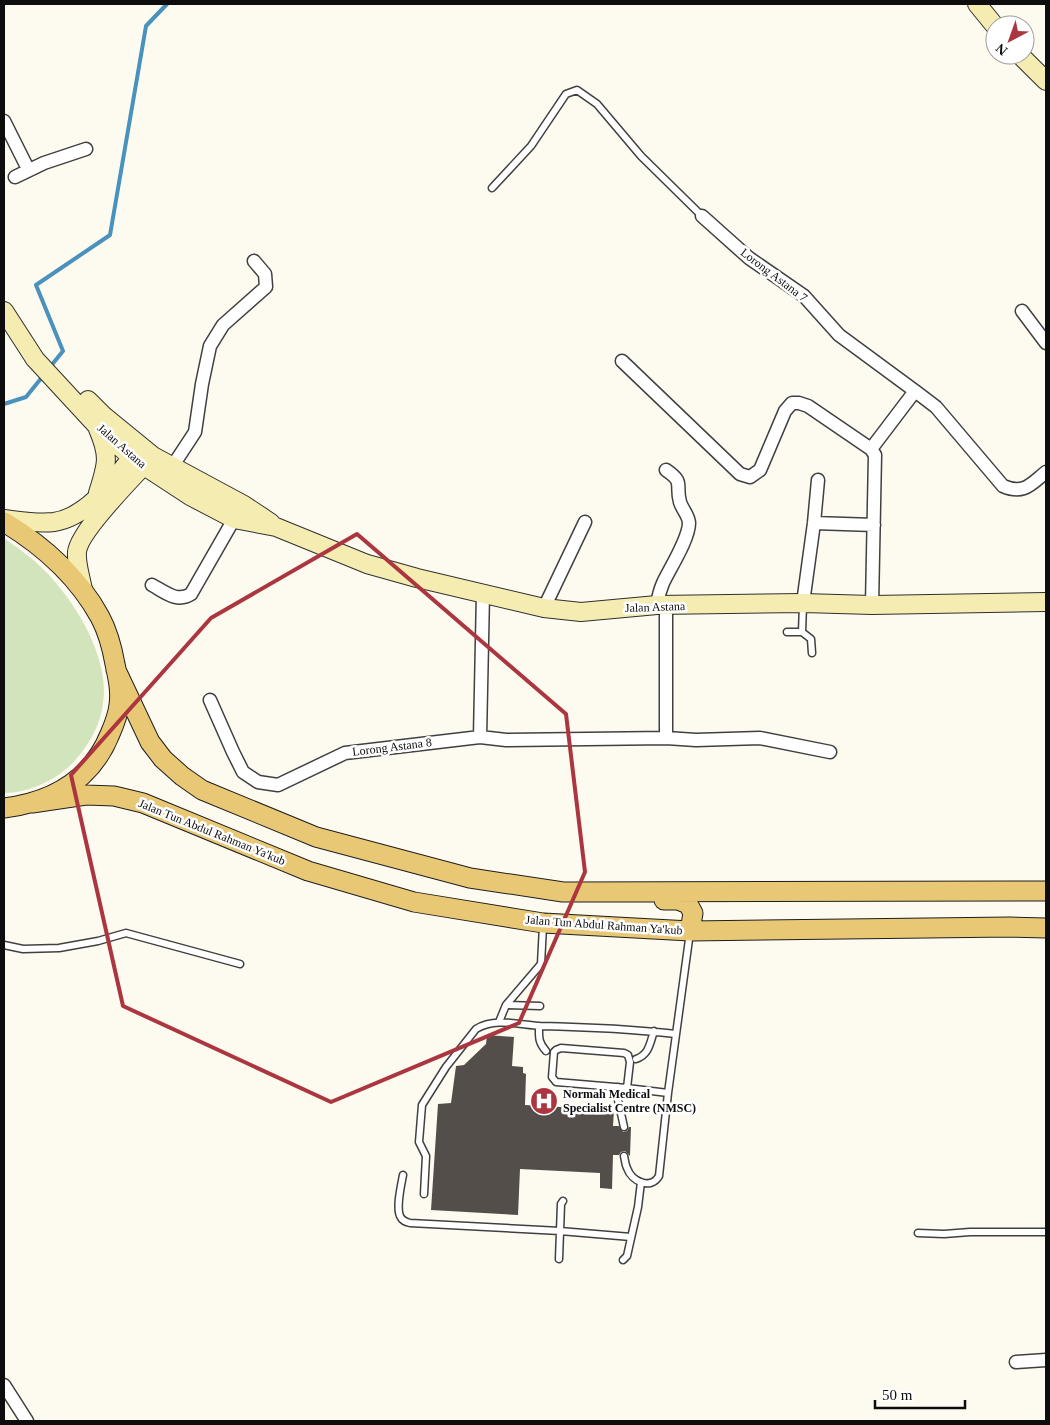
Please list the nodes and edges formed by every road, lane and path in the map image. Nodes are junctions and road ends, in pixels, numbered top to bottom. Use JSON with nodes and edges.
{"nodes":[{"id":1,"x":977,"y":4,"type":"edge"},
{"id":2,"x":986,"y":15,"type":"edge"},
{"id":3,"x":1030,"y":65,"type":"edge"},
{"id":4,"x":1046,"y":81,"type":"edge"},
{"id":5,"x":4,"y":121,"type":"edge"},
{"id":6,"x":86,"y":149,"type":"dead end"},
{"id":7,"x":28,"y":170,"type":"junction"},
{"id":8,"x":15,"y":177,"type":"dead end"},
{"id":9,"x":492,"y":188,"type":"dead end"},
{"id":10,"x":702,"y":216,"type":"joint"},
{"id":11,"x":254,"y":261,"type":"dead end"},
{"id":12,"x":4,"y":311,"type":"edge"},
{"id":13,"x":1022,"y":311,"type":"dead end"},
{"id":14,"x":1046,"y":343,"type":"edge"},
{"id":15,"x":622,"y":361,"type":"dead end"},
{"id":16,"x":56,"y":375,"type":"junction"},
{"id":17,"x":915,"y":391,"type":"junction"},
{"id":18,"x":96,"y":425,"type":"junction"},
{"id":19,"x":871,"y":449,"type":"junction"},
{"id":20,"x":142,"y":456,"type":"junction"},
{"id":21,"x":172,"y":467,"type":"junction"},
{"id":22,"x":666,"y":470,"type":"dead end"},
{"id":23,"x":1046,"y":472,"type":"edge"},
{"id":24,"x":818,"y":480,"type":"dead end"},
{"id":25,"x":119,"y":491,"type":"junction"},
{"id":26,"x":190,"y":496,"type":"junction"},
{"id":27,"x":96,"y":498,"type":"junction"},
{"id":28,"x":234,"y":519,"type":"junction"},
{"id":29,"x":4,"y":521,"type":"edge"},
{"id":30,"x":585,"y":522,"type":"dead end"},
{"id":31,"x":814,"y":522,"type":"junction"},
{"id":32,"x":874,"y":525,"type":"junction"},
{"id":33,"x":276,"y":527,"type":"junction"},
{"id":34,"x":152,"y":585,"type":"dead end"},
{"id":35,"x":83,"y":590,"type":"junction"},
{"id":36,"x":484,"y":593,"type":"junction"},
{"id":37,"x":1046,"y":602,"type":"edge"},
{"id":38,"x":803,"y":603,"type":"junction"},
{"id":39,"x":661,"y":605,"type":"junction"},
{"id":40,"x":872,"y":605,"type":"junction"},
{"id":41,"x":544,"y":608,"type":"junction"},
{"id":42,"x":787,"y":632,"type":"dead end"},
{"id":43,"x":802,"y":632,"type":"junction"},
{"id":44,"x":812,"y":653,"type":"dead end"},
{"id":45,"x":116,"y":670,"type":"junction"},
{"id":46,"x":210,"y":700,"type":"dead end"},
{"id":47,"x":480,"y":737,"type":"junction"},
{"id":48,"x":666,"y":738,"type":"junction"},
{"id":49,"x":830,"y":752,"type":"dead end"},
{"id":50,"x":32,"y":803,"type":"junction"},
{"id":51,"x":4,"y":808,"type":"edge"},
{"id":52,"x":1046,"y":890,"type":"edge"},
{"id":53,"x":563,"y":892,"type":"junction"},
{"id":54,"x":543,"y":924,"type":"junction"},
{"id":55,"x":1046,"y":928,"type":"edge"},
{"id":56,"x":690,"y":931,"type":"junction"},
{"id":57,"x":4,"y":945,"type":"edge"},
{"id":58,"x":240,"y":964,"type":"dead end"},
{"id":59,"x":506,"y":1005,"type":"junction"},
{"id":60,"x":540,"y":1006,"type":"dead end"},
{"id":61,"x":498,"y":1022,"type":"junction"},
{"id":62,"x":539,"y":1026,"type":"junction"},
{"id":63,"x":654,"y":1031,"type":"junction"},
{"id":64,"x":676,"y":1034,"type":"junction"},
{"id":65,"x":546,"y":1051,"type":"dead end"},
{"id":66,"x":636,"y":1058,"type":"dead end"},
{"id":67,"x":618,"y":1087,"type":"junction"},
{"id":68,"x":627,"y":1088,"type":"junction"},
{"id":69,"x":668,"y":1093,"type":"junction"},
{"id":70,"x":624,"y":1127,"type":"dead end"},
{"id":71,"x":624,"y":1156,"type":"dead end"},
{"id":72,"x":403,"y":1175,"type":"dead end"},
{"id":73,"x":641,"y":1182,"type":"junction"},
{"id":74,"x":424,"y":1194,"type":"dead end"},
{"id":75,"x":563,"y":1201,"type":"dead end"},
{"id":76,"x":560,"y":1231,"type":"junction"},
{"id":77,"x":1046,"y":1232,"type":"edge"},
{"id":78,"x":918,"y":1233,"type":"dead end"},
{"id":79,"x":631,"y":1237,"type":"junction"},
{"id":80,"x":559,"y":1259,"type":"dead end"},
{"id":81,"x":623,"y":1260,"type":"dead end"},
{"id":82,"x":1046,"y":1360,"type":"edge"},
{"id":83,"x":1016,"y":1362,"type":"dead end"},
{"id":84,"x":4,"y":1385,"type":"edge"},
{"id":85,"x":27,"y":1421,"type":"edge"}],
"edges":[{"from":1,"to":2,"type":"main road"},
{"from":3,"to":4,"type":"main road"},
{"from":5,"to":7,"type":"street"},
{"from":6,"to":7,"type":"street"},
{"from":7,"to":8,"type":"street"},
{"from":9,"to":10,"type":"lane"},
{"from":10,"to":17,"type":"street","name":"Lorong Astana 7"},
{"from":11,"to":21,"type":"street"},
{"from":12,"to":16,"type":"main road","name":"Jalan Astana"},
{"from":13,"to":14,"type":"street"},
{"from":15,"to":19,"type":"street"},
{"from":16,"to":18,"type":"main road","name":"Jalan Astana"},
{"from":16,"to":20,"type":"main road","name":"Jalan Astana"},
{"from":17,"to":19,"type":"street"},
{"from":17,"to":23,"type":"street","name":"Lorong Astana 7"},
{"from":18,"to":20,"type":"main road","name":"Jalan Astana"},
{"from":18,"to":27,"type":"main road"},
{"from":19,"to":32,"type":"street"},
{"from":20,"to":21,"type":"main road","name":"Jalan Astana"},
{"from":20,"to":25,"type":"main road"},
{"from":20,"to":26,"type":"main road","name":"Jalan Astana"},
{"from":20,"to":27,"type":"main road"},
{"from":21,"to":33,"type":"main road","name":"Jalan Astana"},
{"from":22,"to":39,"type":"street"},
{"from":24,"to":31,"type":"street"},
{"from":25,"to":26,"type":"main road"},
{"from":25,"to":35,"type":"main road"},
{"from":26,"to":28,"type":"main road","name":"Jalan Astana"},
{"from":27,"to":29,"type":"main road"},
{"from":28,"to":33,"type":"main road","name":"Jalan Astana"},
{"from":28,"to":34,"type":"street"},
{"from":29,"to":35,"type":"main road"},
{"from":30,"to":41,"type":"street"},
{"from":31,"to":32,"type":"street"},
{"from":31,"to":38,"type":"street"},
{"from":32,"to":40,"type":"street"},
{"from":33,"to":36,"type":"main road","name":"Jalan Astana"},
{"from":35,"to":45,"type":"main road"},
{"from":36,"to":41,"type":"main road","name":"Jalan Astana"},
{"from":36,"to":47,"type":"street"},
{"from":37,"to":40,"type":"main road","name":"Jalan Astana"},
{"from":38,"to":39,"type":"main road","name":"Jalan Astana"},
{"from":38,"to":40,"type":"main road","name":"Jalan Astana"},
{"from":38,"to":43,"type":"lane"},
{"from":39,"to":41,"type":"main road","name":"Jalan Astana"},
{"from":39,"to":48,"type":"street"},
{"from":42,"to":43,"type":"lane"},
{"from":43,"to":44,"type":"lane"},
{"from":45,"to":50,"type":"main road"},
{"from":45,"to":53,"type":"main road"},
{"from":46,"to":47,"type":"street","name":"Lorong Astana 8"},
{"from":47,"to":48,"type":"street","name":"Lorong Astana 8"},
{"from":48,"to":49,"type":"street","name":"Lorong Astana 8"},
{"from":50,"to":51,"type":"main road"},
{"from":50,"to":54,"type":"main road","name":"Jalan Tun Abdul Rahman Ya'kub"},
{"from":52,"to":53,"type":"main road"},
{"from":53,"to":56,"type":"main road"},
{"from":54,"to":56,"type":"main road","name":"Jalan Tun Abdul Rahman Ya'kub"},
{"from":54,"to":59,"type":"lane"},
{"from":55,"to":56,"type":"main road","name":"Jalan Tun Abdul Rahman Ya'kub"},
{"from":56,"to":64,"type":"lane"},
{"from":57,"to":58,"type":"lane"},
{"from":59,"to":60,"type":"lane"},
{"from":59,"to":61,"type":"lane"},
{"from":61,"to":62,"type":"lane"},
{"from":61,"to":74,"type":"lane"},
{"from":62,"to":63,"type":"lane"},
{"from":62,"to":65,"type":"lane"},
{"from":63,"to":64,"type":"lane"},
{"from":63,"to":66,"type":"lane"},
{"from":64,"to":69,"type":"lane"},
{"from":67,"to":68,"type":"lane"},
{"from":67,"to":68,"type":"lane"},
{"from":67,"to":70,"type":"lane"},
{"from":68,"to":69,"type":"lane"},
{"from":69,"to":73,"type":"lane"},
{"from":71,"to":73,"type":"lane"},
{"from":72,"to":76,"type":"lane"},
{"from":73,"to":79,"type":"lane"},
{"from":75,"to":76,"type":"lane"},
{"from":76,"to":79,"type":"lane"},
{"from":76,"to":80,"type":"lane"},
{"from":77,"to":78,"type":"lane"},
{"from":79,"to":81,"type":"lane"},
{"from":82,"to":83,"type":"street"},
{"from":84,"to":85,"type":"street"}]}
